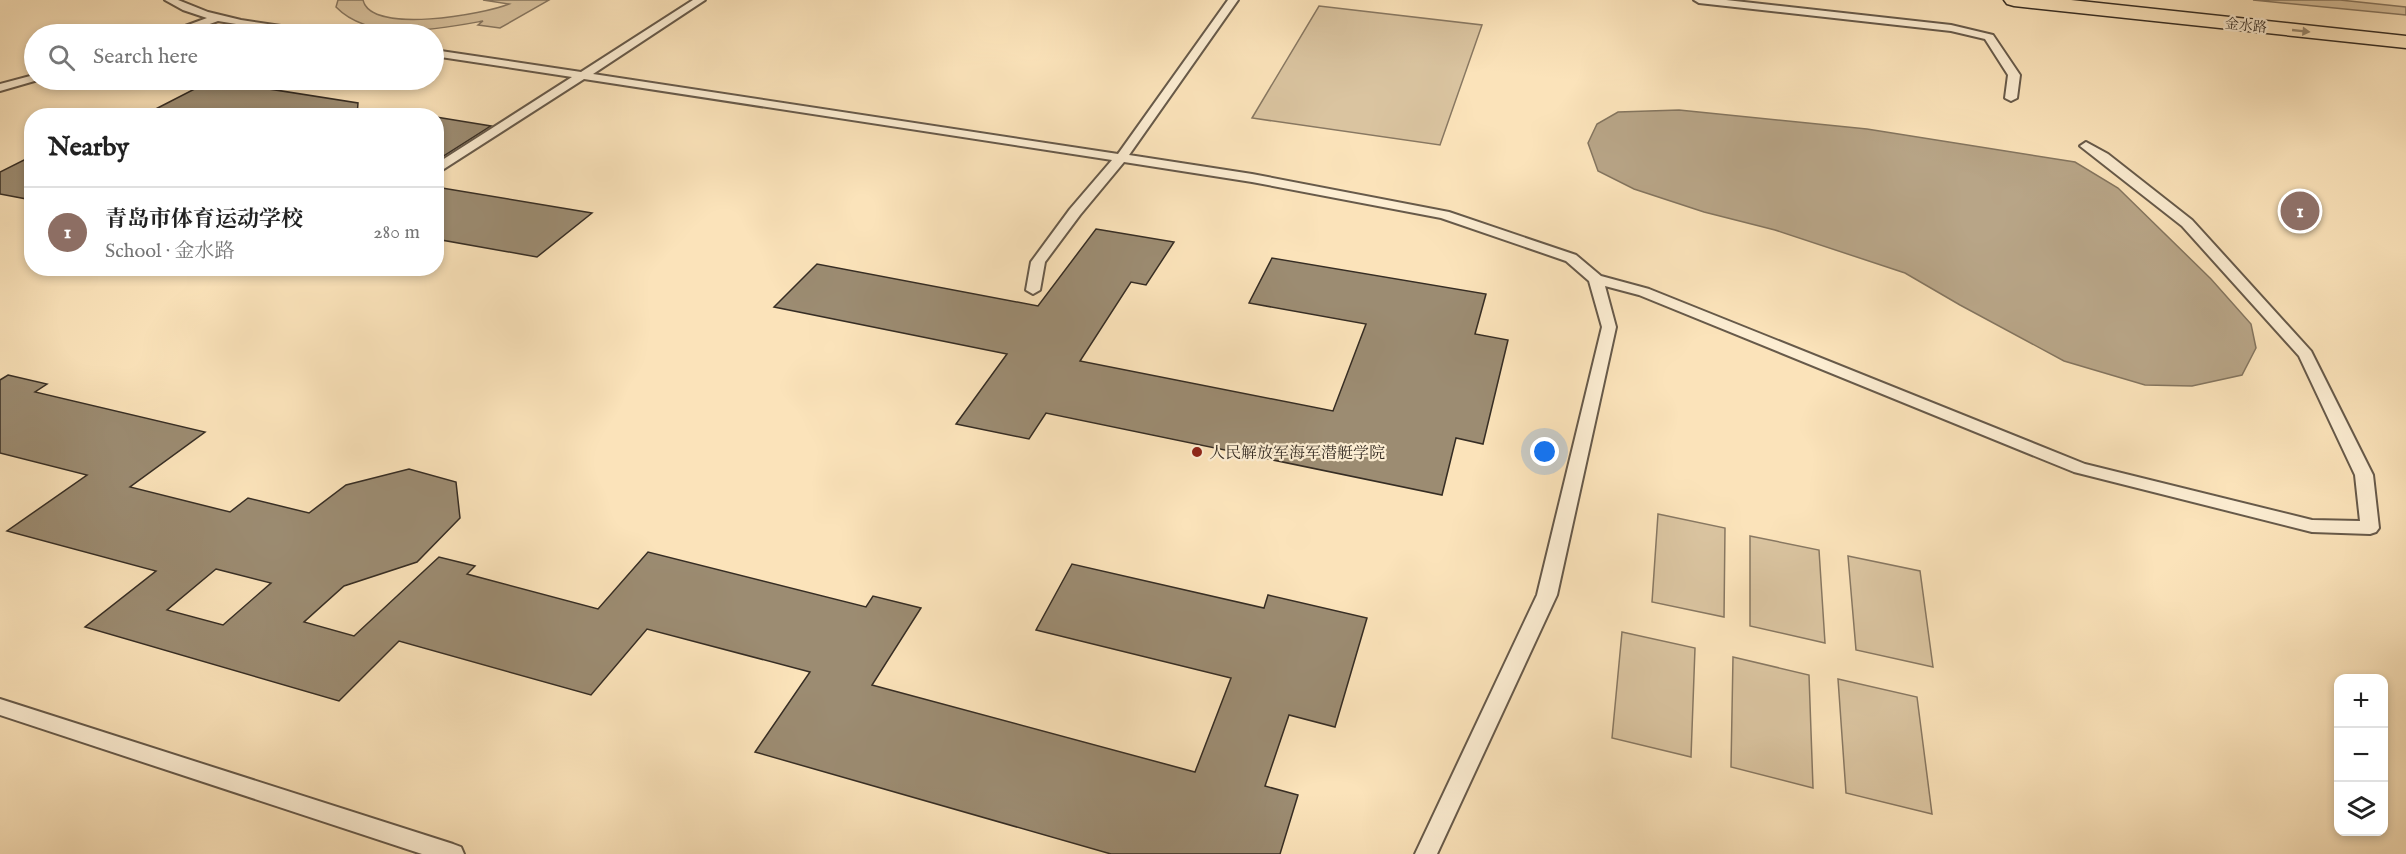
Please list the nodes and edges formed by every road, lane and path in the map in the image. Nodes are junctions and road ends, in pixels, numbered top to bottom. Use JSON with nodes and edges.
{"nodes":[{"id":1,"x":170,"y":0,"type":"edge"},
{"id":2,"x":700,"y":0,"type":"edge"},
{"id":3,"x":1233,"y":0,"type":"edge"},
{"id":4,"x":1699,"y":0,"type":"edge"},
{"id":5,"x":2013,"y":0,"type":"edge"},
{"id":6,"x":2153,"y":0,"type":"edge"},
{"id":7,"x":220,"y":17,"type":"junction"},
{"id":8,"x":201,"y":24,"type":"edge"},
{"id":9,"x":248,"y":24,"type":"edge"},
{"id":10,"x":2406,"y":27,"type":"edge"},
{"id":11,"x":2406,"y":42,"type":"edge"},
{"id":12,"x":444,"y":55,"type":"edge"},
{"id":13,"x":584,"y":76,"type":"junction"},
{"id":14,"x":24,"y":81,"type":"edge"},
{"id":15,"x":0,"y":87,"type":"edge"},
{"id":16,"x":2011,"y":98,"type":"dead end"},
{"id":17,"x":2086,"y":146,"type":"dead end"},
{"id":18,"x":1121,"y":158,"type":"junction"},
{"id":19,"x":444,"y":165,"type":"edge"},
{"id":20,"x":1596,"y":279,"type":"junction"},
{"id":21,"x":1033,"y":291,"type":"dead end"},
{"id":22,"x":0,"y":707,"type":"edge"},
{"id":23,"x":453,"y":854,"type":"edge"},
{"id":24,"x":1426,"y":854,"type":"edge"}],
"edges":[{"from":1,"to":7,"type":"lane"},
{"from":2,"to":13,"type":"lane"},
{"from":3,"to":18,"type":"lane"},
{"from":4,"to":16,"type":"lane"},
{"from":5,"to":11,"type":"main road","name":"金水路","one_way":true},
{"from":6,"to":10,"type":"main road","name":"金水路"},
{"from":7,"to":8,"type":"lane"},
{"from":7,"to":9,"type":"lane"},
{"from":12,"to":13,"type":"lane"},
{"from":13,"to":18,"type":"lane"},
{"from":13,"to":19,"type":"lane"},
{"from":14,"to":15,"type":"lane"},
{"from":17,"to":20,"type":"lane"},
{"from":18,"to":20,"type":"lane"},
{"from":18,"to":21,"type":"lane"},
{"from":20,"to":24,"type":"lane"},
{"from":22,"to":23,"type":"lane"}]}
